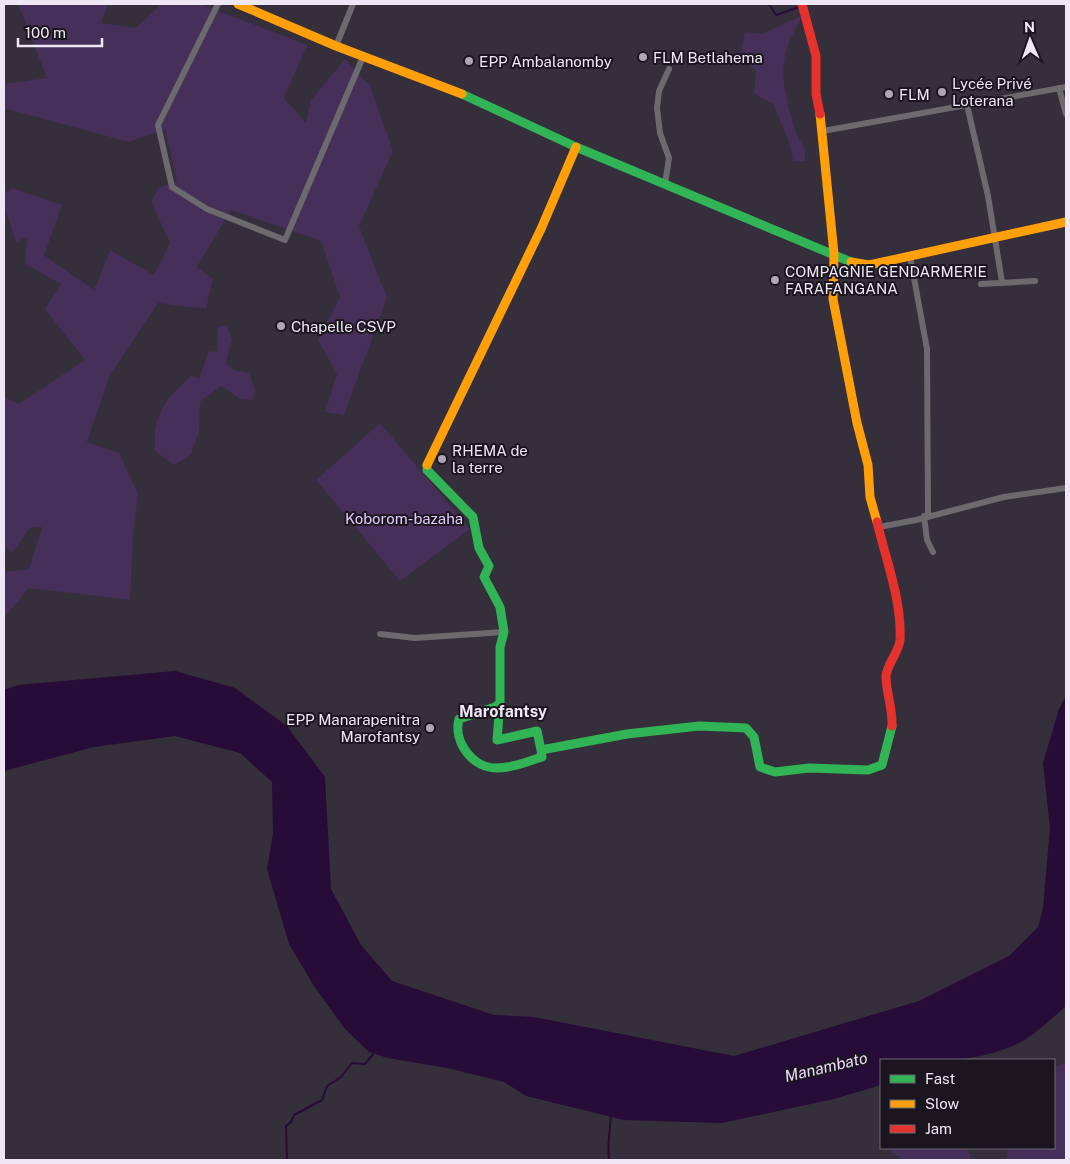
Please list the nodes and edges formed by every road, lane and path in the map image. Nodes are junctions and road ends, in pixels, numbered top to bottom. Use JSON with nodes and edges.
{"nodes":[{"id":1,"x":218,"y":4,"type":"edge"},
{"id":2,"x":238,"y":4,"type":"edge"},
{"id":3,"x":353,"y":4,"type":"edge"},
{"id":4,"x":802,"y":4,"type":"edge"},
{"id":5,"x":336,"y":46,"type":"junction"},
{"id":6,"x":364,"y":57,"type":"junction"},
{"id":7,"x":669,"y":69,"type":"dead end"},
{"id":8,"x":1063,"y":88,"type":"edge"},
{"id":9,"x":967,"y":105,"type":"junction"},
{"id":10,"x":1066,"y":114,"type":"edge"},
{"id":11,"x":823,"y":131,"type":"junction"},
{"id":12,"x":576,"y":147,"type":"junction"},
{"id":13,"x":665,"y":184,"type":"junction"},
{"id":14,"x":1066,"y":222,"type":"edge"},
{"id":15,"x":994,"y":237,"type":"junction"},
{"id":16,"x":834,"y":254,"type":"junction"},
{"id":17,"x":910,"y":256,"type":"junction"},
{"id":18,"x":1035,"y":281,"type":"dead end"},
{"id":19,"x":1002,"y":282,"type":"junction"},
{"id":20,"x":982,"y":284,"type":"dead end"},
{"id":21,"x":1066,"y":488,"type":"edge"},
{"id":22,"x":926,"y":516,"type":"junction"},
{"id":23,"x":879,"y":527,"type":"junction"},
{"id":24,"x":932,"y":552,"type":"dead end"},
{"id":25,"x":504,"y":632,"type":"junction"},
{"id":26,"x":380,"y":634,"type":"dead end"},
{"id":27,"x":500,"y":703,"type":"junction"},
{"id":28,"x":541,"y":750,"type":"junction"}],
"edges":[{"from":1,"to":6,"type":"street"},
{"from":2,"to":5,"type":"street"},
{"from":3,"to":5,"type":"street"},
{"from":4,"to":11,"type":"street"},
{"from":5,"to":6,"type":"street"},
{"from":6,"to":12,"type":"street"},
{"from":7,"to":13,"type":"street"},
{"from":8,"to":9,"type":"street"},
{"from":8,"to":10,"type":"street"},
{"from":9,"to":11,"type":"street"},
{"from":9,"to":15,"type":"street"},
{"from":11,"to":16,"type":"street"},
{"from":12,"to":13,"type":"street"},
{"from":12,"to":25,"type":"street"},
{"from":13,"to":16,"type":"street"},
{"from":14,"to":15,"type":"street"},
{"from":15,"to":17,"type":"street"},
{"from":15,"to":19,"type":"street"},
{"from":16,"to":17,"type":"street"},
{"from":16,"to":23,"type":"street"},
{"from":17,"to":22,"type":"street"},
{"from":18,"to":19,"type":"street"},
{"from":19,"to":20,"type":"street"},
{"from":21,"to":22,"type":"street"},
{"from":22,"to":23,"type":"street"},
{"from":22,"to":24,"type":"street"},
{"from":23,"to":28,"type":"street"},
{"from":25,"to":26,"type":"street"},
{"from":25,"to":27,"type":"street"},
{"from":27,"to":28,"type":"street"},
{"from":27,"to":28,"type":"street"}]}
